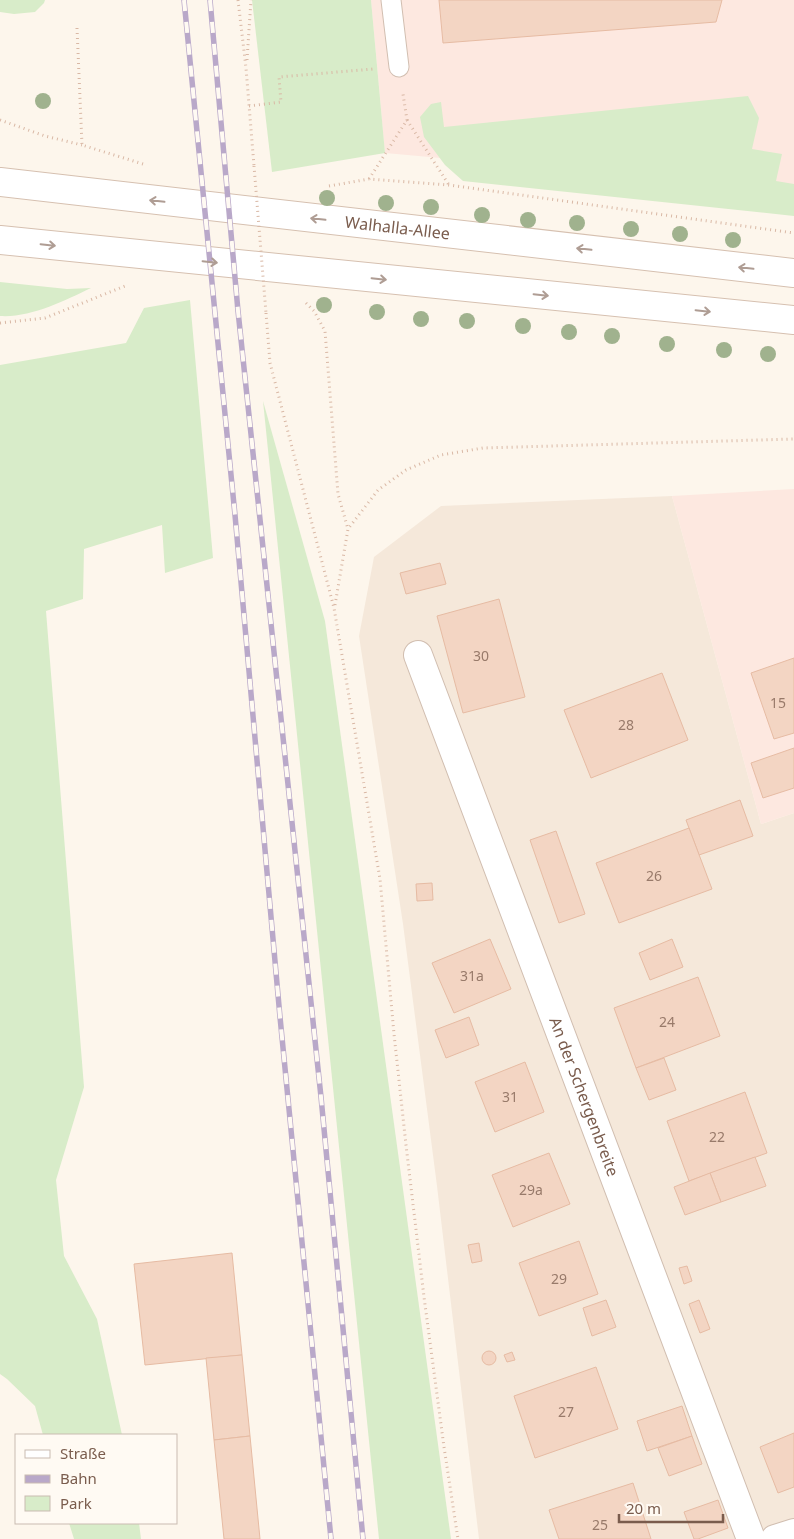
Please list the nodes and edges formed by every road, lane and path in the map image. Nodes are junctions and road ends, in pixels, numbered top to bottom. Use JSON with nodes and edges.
{"nodes":[{"id":1,"x":238,"y":0,"type":"edge"},
{"id":2,"x":251,"y":0,"type":"edge"},
{"id":3,"x":391,"y":0,"type":"edge"},
{"id":4,"x":77,"y":28,"type":"dead end"},
{"id":5,"x":399,"y":67,"type":"junction"},
{"id":6,"x":246,"y":68,"type":"junction"},
{"id":7,"x":249,"y":106,"type":"junction"},
{"id":8,"x":0,"y":120,"type":"edge"},
{"id":9,"x":406,"y":120,"type":"junction"},
{"id":10,"x":82,"y":145,"type":"junction"},
{"id":11,"x":147,"y":165,"type":"dead end"},
{"id":12,"x":0,"y":166,"type":"edge"},
{"id":13,"x":369,"y":180,"type":"junction"},
{"id":14,"x":0,"y":182,"type":"edge"},
{"id":15,"x":250,"y":185,"type":"dead end"},
{"id":16,"x":449,"y":185,"type":"junction"},
{"id":17,"x":259,"y":186,"type":"dead end"},
{"id":18,"x":324,"y":187,"type":"dead end"},
{"id":19,"x":68,"y":190,"type":"junction"},
{"id":20,"x":794,"y":234,"type":"edge"},
{"id":21,"x":0,"y":240,"type":"edge"},
{"id":22,"x":794,"y":273,"type":"edge"},
{"id":23,"x":255,"y":282,"type":"dead end"},
{"id":24,"x":133,"y":283,"type":"dead end"},
{"id":25,"x":265,"y":284,"type":"dead end"},
{"id":26,"x":301,"y":297,"type":"dead end"},
{"id":27,"x":794,"y":320,"type":"edge"},
{"id":28,"x":0,"y":323,"type":"edge"},
{"id":29,"x":794,"y":439,"type":"edge"},
{"id":30,"x":348,"y":529,"type":"junction"},
{"id":31,"x":334,"y":608,"type":"junction"},
{"id":32,"x":418,"y":655,"type":"dead end"},
{"id":33,"x":794,"y":1533,"type":"edge"},
{"id":34,"x":458,"y":1539,"type":"edge"},
{"id":35,"x":751,"y":1539,"type":"edge"},
{"id":36,"x":775,"y":1539,"type":"edge"}],
"edges":[{"from":1,"to":6,"type":"path"},
{"from":2,"to":6,"type":"path"},
{"from":3,"to":5,"type":"lane"},
{"from":4,"to":10,"type":"path"},
{"from":5,"to":7,"type":"path"},
{"from":5,"to":9,"type":"path"},
{"from":6,"to":7,"type":"path"},
{"from":7,"to":31,"type":"path","bridge":true},
{"from":8,"to":10,"type":"path"},
{"from":9,"to":13,"type":"path"},
{"from":9,"to":16,"type":"path"},
{"from":10,"to":11,"type":"path"},
{"from":12,"to":19,"type":"main road"},
{"from":13,"to":16,"type":"path"},
{"from":13,"to":18,"type":"path"},
{"from":14,"to":19,"type":"main road","name":"Walhalla-Allee"},
{"from":15,"to":17,"type":"path"},
{"from":16,"to":20,"type":"path"},
{"from":22,"to":19,"type":"main road","name":"Walhalla-Allee","one_way":true},
{"from":21,"to":27,"type":"main road","one_way":true},
{"from":23,"to":25,"type":"path"},
{"from":24,"to":28,"type":"path"},
{"from":26,"to":30,"type":"path"},
{"from":29,"to":30,"type":"path"},
{"from":30,"to":31,"type":"path"},
{"from":31,"to":34,"type":"path"},
{"from":32,"to":35,"type":"main road","name":"An der Schergenbreite"},
{"from":33,"to":36,"type":"main road"}]}
